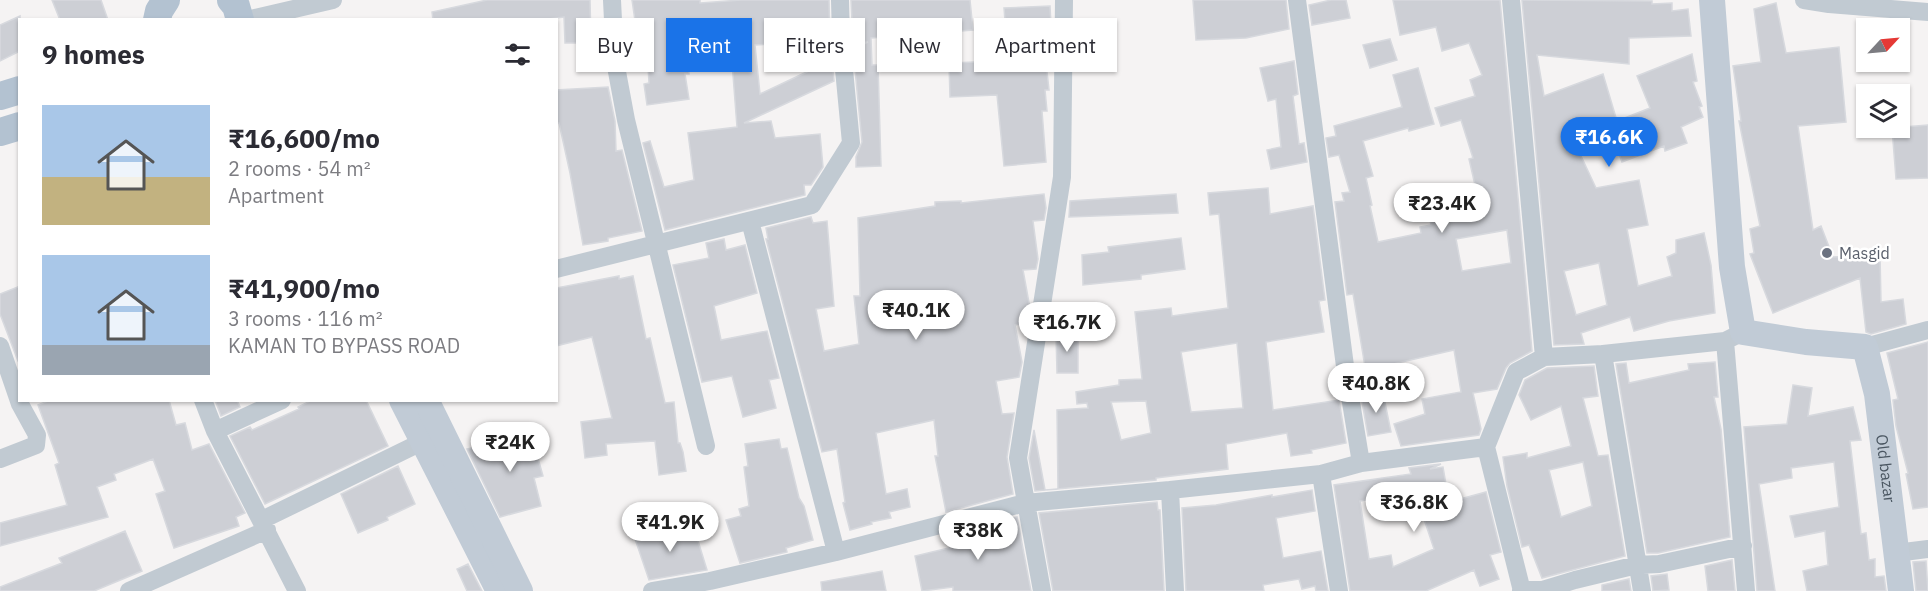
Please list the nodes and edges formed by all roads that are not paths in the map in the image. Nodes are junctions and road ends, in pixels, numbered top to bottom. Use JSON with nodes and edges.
{"nodes":[{"id":1,"x":166,"y":0,"type":"edge"},
{"id":2,"x":231,"y":0,"type":"edge"},
{"id":3,"x":333,"y":0,"type":"edge"},
{"id":4,"x":612,"y":0,"type":"edge"},
{"id":5,"x":840,"y":0,"type":"edge"},
{"id":6,"x":1064,"y":0,"type":"edge"},
{"id":7,"x":1298,"y":0,"type":"edge"},
{"id":8,"x":1511,"y":0,"type":"edge"},
{"id":9,"x":1712,"y":0,"type":"edge"},
{"id":10,"x":1804,"y":0,"type":"edge"},
{"id":11,"x":1829,"y":2,"type":"edge"},
{"id":12,"x":1928,"y":12,"type":"edge"},
{"id":13,"x":157,"y":18,"type":"edge"},
{"id":14,"x":239,"y":18,"type":"edge"},
{"id":15,"x":255,"y":18,"type":"edge"},
{"id":16,"x":18,"y":91,"type":"edge"},
{"id":17,"x":0,"y":96,"type":"edge"},
{"id":18,"x":18,"y":127,"type":"edge"},
{"id":19,"x":0,"y":132,"type":"edge"},
{"id":20,"x":750,"y":221,"type":"junction"},
{"id":21,"x":656,"y":244,"type":"junction"},
{"id":22,"x":558,"y":268,"type":"edge"},
{"id":23,"x":1928,"y":330,"type":"edge"},
{"id":24,"x":1734,"y":337,"type":"junction"},
{"id":25,"x":0,"y":346,"type":"edge"},
{"id":26,"x":1865,"y":348,"type":"junction"},
{"id":27,"x":1603,"y":354,"type":"junction"},
{"id":28,"x":1544,"y":357,"type":"junction"},
{"id":29,"x":18,"y":385,"type":"edge"},
{"id":30,"x":26,"y":402,"type":"edge"},
{"id":31,"x":204,"y":402,"type":"edge"},
{"id":32,"x":278,"y":402,"type":"edge"},
{"id":33,"x":404,"y":402,"type":"edge"},
{"id":34,"x":426,"y":402,"type":"edge"},
{"id":35,"x":215,"y":431,"type":"junction"},
{"id":36,"x":432,"y":437,"type":"junction"},
{"id":37,"x":706,"y":446,"type":"dead end"},
{"id":38,"x":1486,"y":447,"type":"junction"},
{"id":39,"x":0,"y":459,"type":"edge"},
{"id":40,"x":1361,"y":463,"type":"junction"},
{"id":41,"x":1322,"y":474,"type":"junction"},
{"id":42,"x":1170,"y":490,"type":"junction"},
{"id":43,"x":1025,"y":503,"type":"junction"},
{"id":44,"x":264,"y":525,"type":"junction"},
{"id":45,"x":1743,"y":546,"type":"junction"},
{"id":46,"x":1928,"y":549,"type":"edge"},
{"id":47,"x":836,"y":552,"type":"junction"},
{"id":48,"x":1896,"y":553,"type":"junction"},
{"id":49,"x":1637,"y":566,"type":"junction"},
{"id":50,"x":1521,"y":590,"type":"edge"},
{"id":51,"x":129,"y":591,"type":"edge"},
{"id":52,"x":297,"y":591,"type":"edge"},
{"id":53,"x":499,"y":591,"type":"edge"},
{"id":54,"x":520,"y":591,"type":"edge"},
{"id":55,"x":652,"y":591,"type":"edge"},
{"id":56,"x":1042,"y":591,"type":"edge"},
{"id":57,"x":1175,"y":591,"type":"edge"},
{"id":58,"x":1339,"y":591,"type":"edge"},
{"id":59,"x":1642,"y":591,"type":"edge"},
{"id":60,"x":1746,"y":591,"type":"edge"},
{"id":61,"x":1901,"y":591,"type":"edge"}],
"edges":[{"from":1,"to":13,"type":"main road"},
{"from":2,"to":14,"type":"main road"},
{"from":3,"to":15,"type":"street"},
{"from":4,"to":21,"type":"street"},
{"from":5,"to":20,"type":"street"},
{"from":6,"to":43,"type":"street"},
{"from":7,"to":40,"type":"street"},
{"from":8,"to":28,"type":"street"},
{"from":9,"to":24,"type":"street"},
{"from":10,"to":11,"type":"street"},
{"from":11,"to":12,"type":"street"},
{"from":16,"to":17,"type":"main road"},
{"from":18,"to":19,"type":"main road"},
{"from":20,"to":21,"type":"street"},
{"from":20,"to":47,"type":"street"},
{"from":21,"to":22,"type":"street"},
{"from":21,"to":37,"type":"street"},
{"from":23,"to":26,"type":"street"},
{"from":24,"to":26,"type":"street"},
{"from":24,"to":27,"type":"street"},
{"from":24,"to":45,"type":"street"},
{"from":25,"to":29,"type":"street"},
{"from":26,"to":48,"type":"street","name":"Old bazar"},
{"from":27,"to":28,"type":"street"},
{"from":27,"to":49,"type":"street"},
{"from":28,"to":38,"type":"street"},
{"from":30,"to":39,"type":"street"},
{"from":31,"to":35,"type":"street"},
{"from":32,"to":35,"type":"street"},
{"from":33,"to":36,"type":"street"},
{"from":34,"to":36,"type":"street"},
{"from":35,"to":44,"type":"street"},
{"from":36,"to":44,"type":"street"},
{"from":36,"to":53,"type":"street"},
{"from":36,"to":54,"type":"street"},
{"from":38,"to":40,"type":"street"},
{"from":38,"to":50,"type":"street"},
{"from":40,"to":41,"type":"street"},
{"from":41,"to":42,"type":"street"},
{"from":41,"to":58,"type":"street"},
{"from":42,"to":43,"type":"street"},
{"from":42,"to":57,"type":"street"},
{"from":43,"to":47,"type":"street"},
{"from":43,"to":56,"type":"street"},
{"from":44,"to":51,"type":"street"},
{"from":44,"to":52,"type":"street"},
{"from":45,"to":49,"type":"street"},
{"from":45,"to":60,"type":"street"},
{"from":46,"to":48,"type":"street"},
{"from":47,"to":55,"type":"street"},
{"from":48,"to":61,"type":"street","name":"Old bazar"},
{"from":49,"to":50,"type":"street"},
{"from":49,"to":59,"type":"street"}]}
